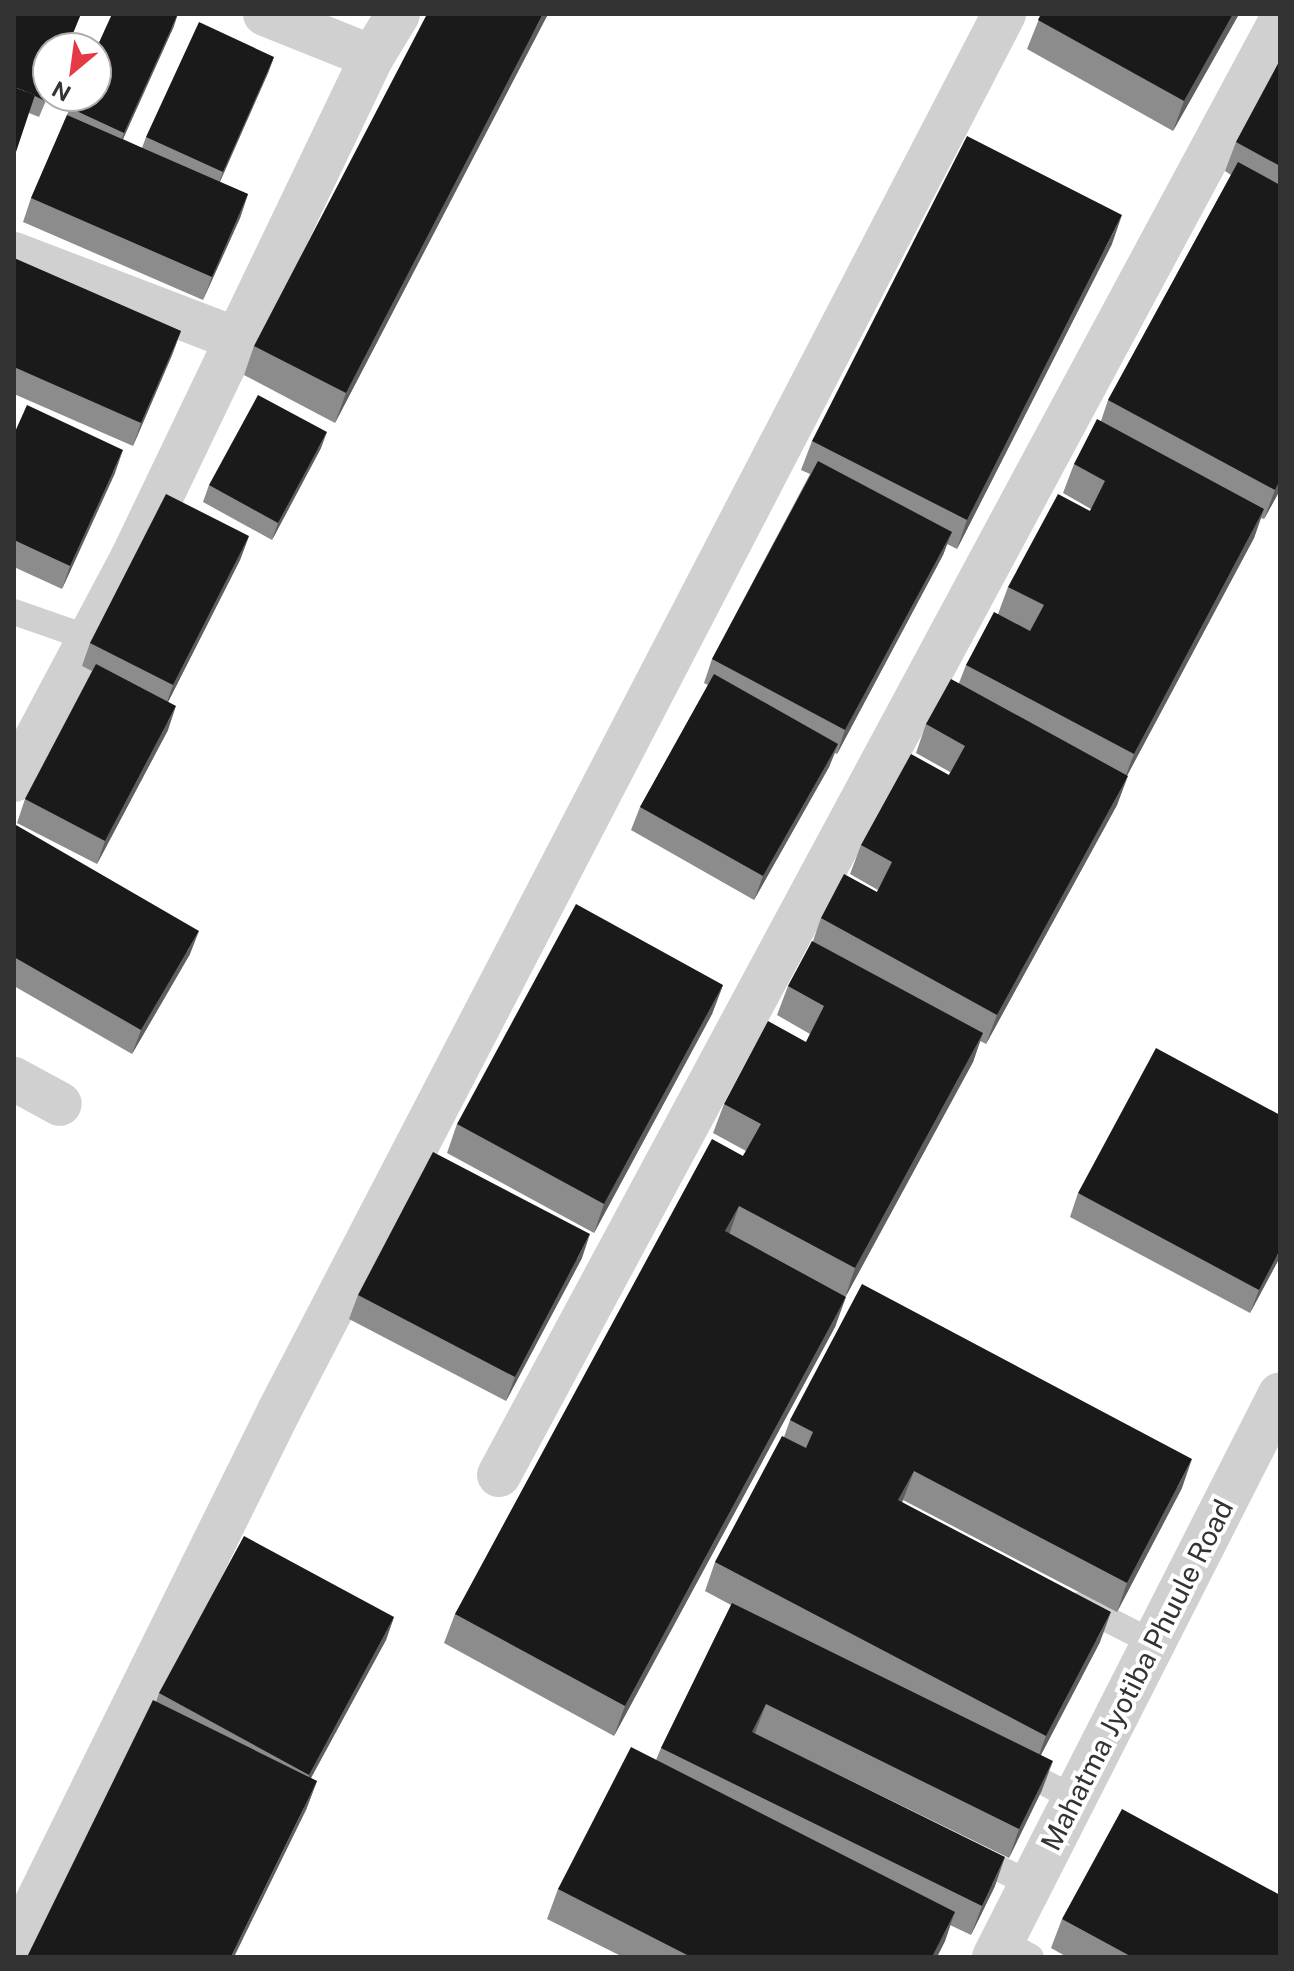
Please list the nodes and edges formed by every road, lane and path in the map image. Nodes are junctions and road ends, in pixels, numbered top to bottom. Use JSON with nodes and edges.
{"nodes":[{"id":1,"x":265,"y":14,"type":"edge"},
{"id":2,"x":398,"y":14,"type":"edge"},
{"id":3,"x":1004,"y":14,"type":"edge"},
{"id":4,"x":1280,"y":22,"type":"edge"},
{"id":5,"x":372,"y":57,"type":"junction"},
{"id":6,"x":14,"y":254,"type":"edge"},
{"id":7,"x":239,"y":340,"type":"junction"},
{"id":8,"x":14,"y":612,"type":"edge"},
{"id":9,"x":91,"y":639,"type":"junction"},
{"id":10,"x":14,"y":780,"type":"edge"},
{"id":11,"x":14,"y":1079,"type":"edge"},
{"id":12,"x":60,"y":1104,"type":"dead end"},
{"id":13,"x":1280,"y":1394,"type":"edge"},
{"id":14,"x":499,"y":1475,"type":"dead end"},
{"id":15,"x":1058,"y":1594,"type":"edge"},
{"id":16,"x":1154,"y":1643,"type":"junction"},
{"id":17,"x":991,"y":1755,"type":"edge"},
{"id":18,"x":1074,"y":1798,"type":"junction"},
{"id":19,"x":949,"y":1843,"type":"edge"},
{"id":20,"x":1031,"y":1884,"type":"junction"},
{"id":21,"x":14,"y":1948,"type":"edge"},
{"id":22,"x":1009,"y":1952,"type":"edge"}],
"edges":[{"from":1,"to":5,"type":"street"},
{"from":2,"to":5,"type":"street"},
{"from":3,"to":21,"type":"street"},
{"from":4,"to":14,"type":"street"},
{"from":5,"to":7,"type":"street"},
{"from":6,"to":7,"type":"street"},
{"from":7,"to":9,"type":"street"},
{"from":8,"to":9,"type":"lane"},
{"from":9,"to":10,"type":"street"},
{"from":11,"to":12,"type":"street"},
{"from":13,"to":16,"type":"street","name":"Mahatma Jyotiba Phuule Road"},
{"from":15,"to":16,"type":"lane"},
{"from":16,"to":18,"type":"street","name":"Mahatma Jyotiba Phuule Road"},
{"from":17,"to":18,"type":"lane"},
{"from":18,"to":20,"type":"street","name":"Mahatma Jyotiba Phuule Road"},
{"from":19,"to":20,"type":"lane"},
{"from":20,"to":22,"type":"street","name":"Mahatma Jyotiba Phuule Road"}]}
